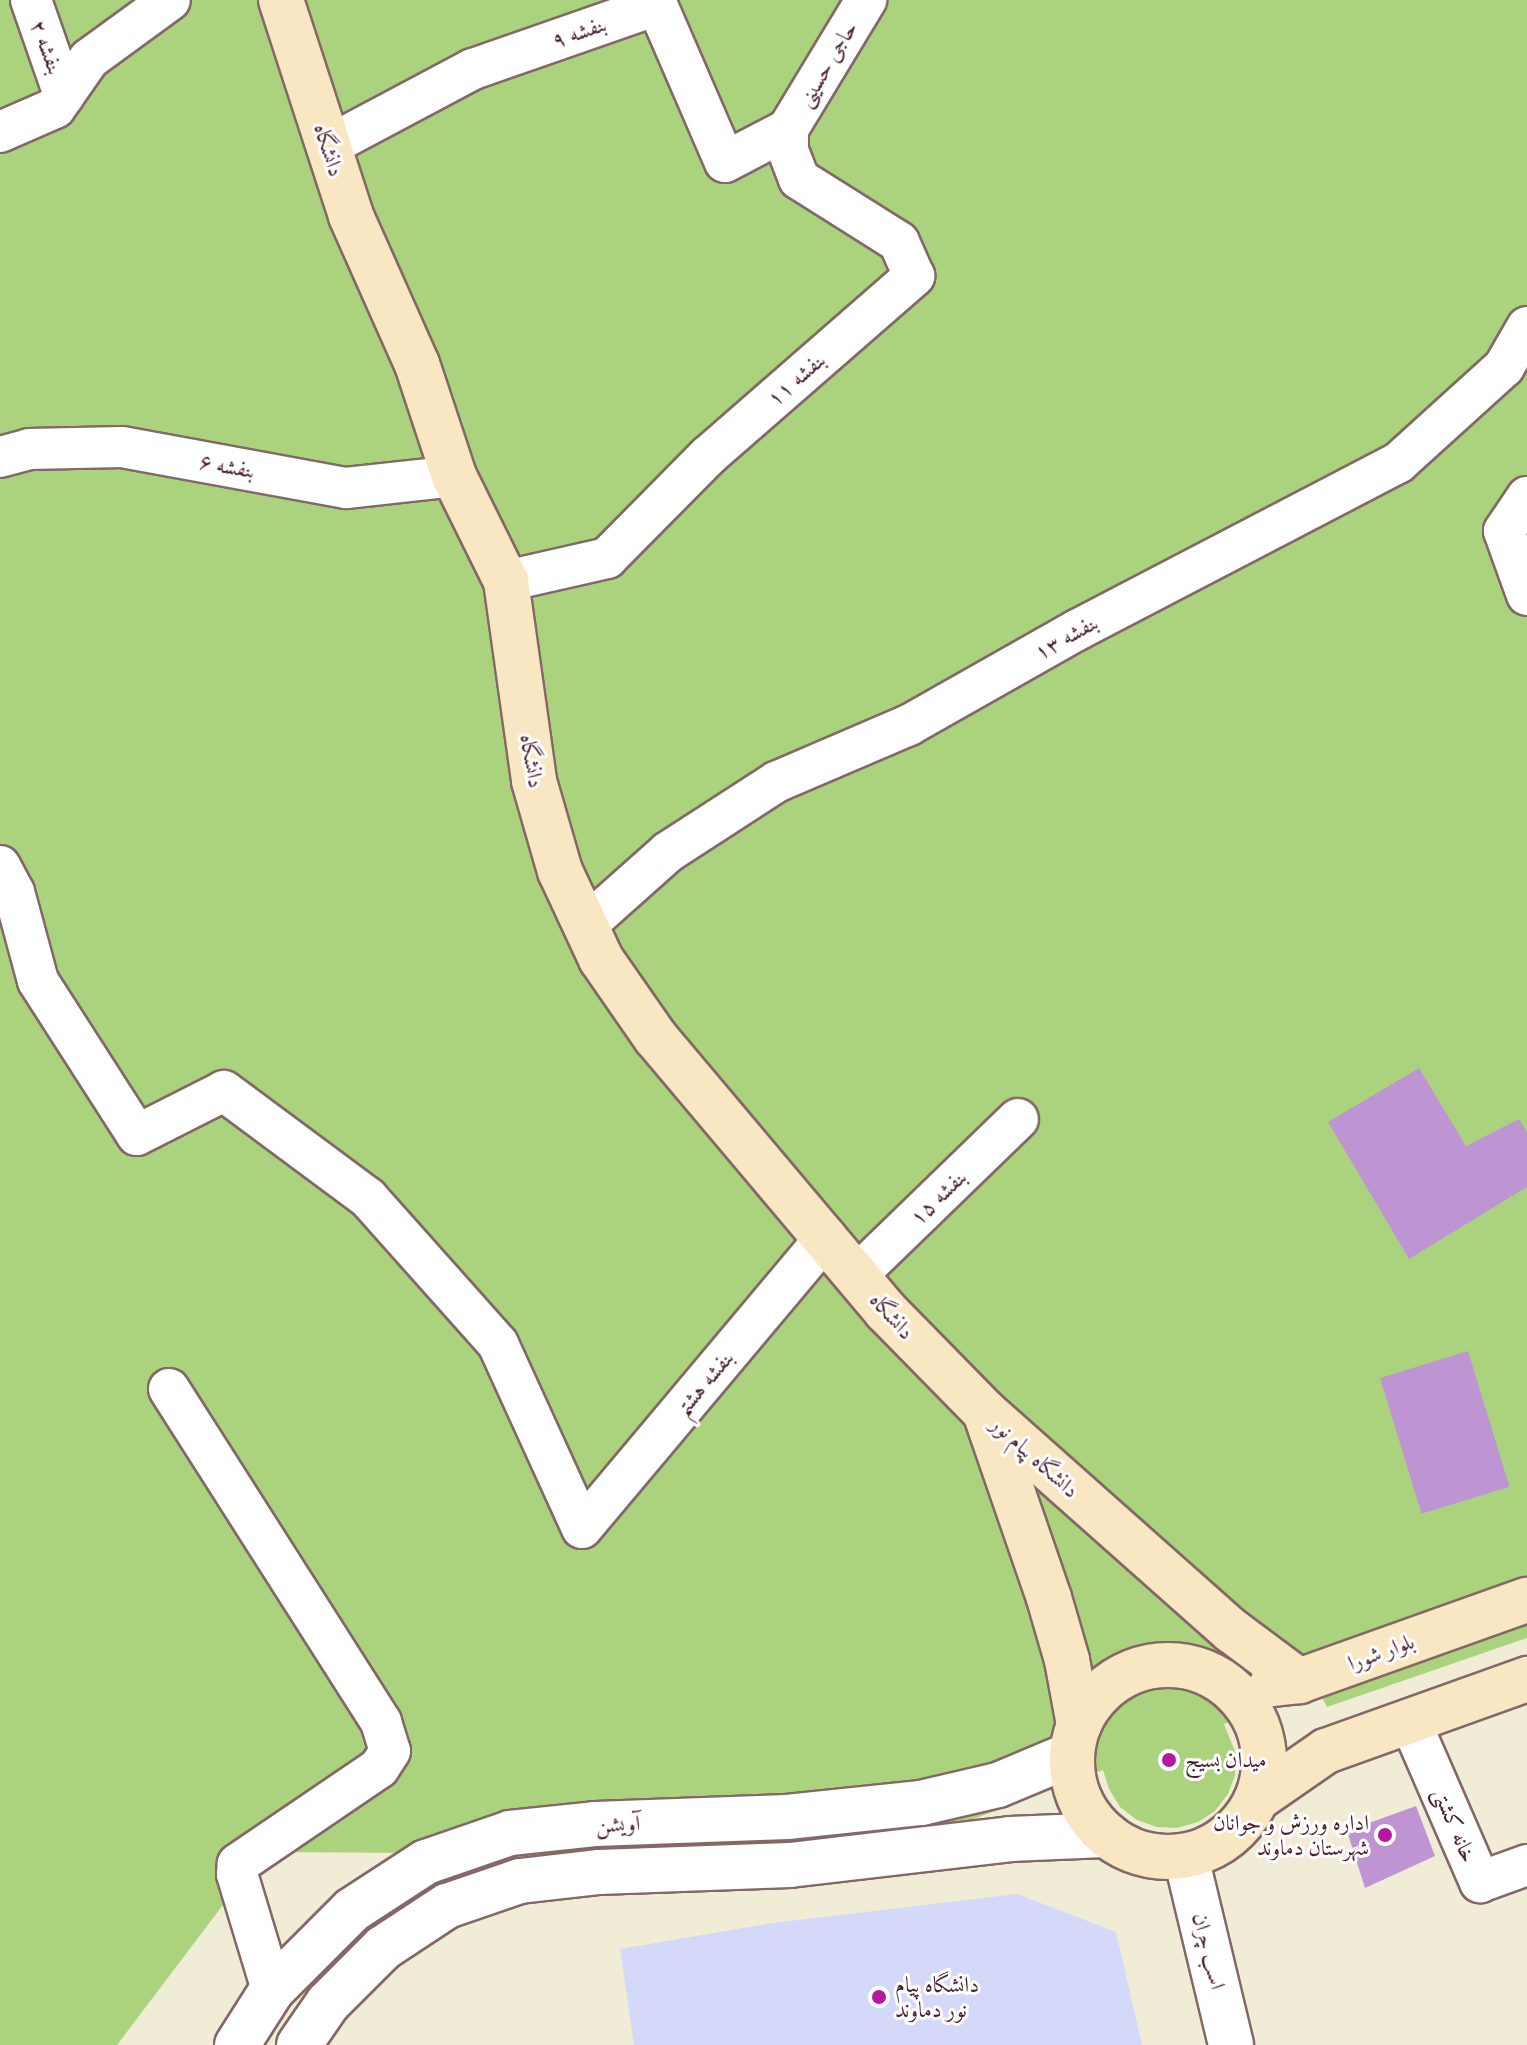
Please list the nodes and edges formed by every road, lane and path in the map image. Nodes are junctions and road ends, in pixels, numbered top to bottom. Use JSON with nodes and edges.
{"nodes":[{"id":1,"x":31,"y":0,"type":"edge"},
{"id":2,"x":170,"y":0,"type":"edge"},
{"id":3,"x":281,"y":0,"type":"edge"},
{"id":4,"x":866,"y":0,"type":"edge"},
{"id":5,"x":64,"y":95,"type":"junction"},
{"id":6,"x":788,"y":129,"type":"junction"},
{"id":7,"x":0,"y":132,"type":"edge"},
{"id":8,"x":328,"y":146,"type":"junction"},
{"id":9,"x":1527,"y":327,"type":"edge"},
{"id":10,"x":0,"y":457,"type":"edge"},
{"id":11,"x":454,"y":476,"type":"junction"},
{"id":12,"x":1527,"y":497,"type":"edge"},
{"id":13,"x":506,"y":581,"type":"junction"},
{"id":14,"x":1527,"y":595,"type":"edge"},
{"id":15,"x":0,"y":866,"type":"edge"},
{"id":16,"x":585,"y":926,"type":"junction"},
{"id":17,"x":1018,"y":1119,"type":"dead end"},
{"id":18,"x":826,"y":1237,"type":"junction"},
{"id":19,"x":857,"y":1275,"type":"junction"},
{"id":20,"x":169,"y":1389,"type":"dead end"},
{"id":21,"x":985,"y":1412,"type":"junction"},
{"id":22,"x":1527,"y":1600,"type":"edge"},
{"id":23,"x":1527,"y":1679,"type":"edge"},
{"id":24,"x":1299,"y":1681,"type":"junction"},
{"id":25,"x":1231,"y":1688,"type":"junction"},
{"id":26,"x":1410,"y":1721,"type":"junction"},
{"id":27,"x":1076,"y":1740,"type":"junction"},
{"id":28,"x":1258,"y":1798,"type":"junction"},
{"id":29,"x":1107,"y":1835,"type":"junction"},
{"id":30,"x":1186,"y":1857,"type":"junction"},
{"id":31,"x":1527,"y":1865,"type":"edge"},
{"id":32,"x":272,"y":1990,"type":"junction"},
{"id":33,"x":237,"y":2045,"type":"edge"},
{"id":34,"x":299,"y":2045,"type":"edge"},
{"id":35,"x":1231,"y":2045,"type":"edge"}],
"edges":[{"from":1,"to":5,"type":"street","name":"بنفشه ۲"},
{"from":2,"to":5,"type":"street"},
{"from":3,"to":8,"type":"main road","name":"دانشگاه"},
{"from":4,"to":6,"type":"street","name":"حاجی حسینی"},
{"from":5,"to":7,"type":"street"},
{"from":6,"to":8,"type":"street","name":"بنفشه ۹"},
{"from":6,"to":13,"type":"street","name":"بنفشه ۱۱"},
{"from":8,"to":11,"type":"main road","name":"دانشگاه"},
{"from":9,"to":16,"type":"street","name":"بنفشه ۱۳"},
{"from":10,"to":11,"type":"street","name":"بنفشه ۶"},
{"from":11,"to":13,"type":"main road","name":"دانشگاه"},
{"from":12,"to":14,"type":"street"},
{"from":13,"to":16,"type":"main road","name":"دانشگاه"},
{"from":15,"to":18,"type":"street","name":"بنفشه هشتم"},
{"from":16,"to":18,"type":"main road","name":"دانشگاه"},
{"from":17,"to":19,"type":"street","name":"بنفشه ۱۵"},
{"from":18,"to":19,"type":"main road","name":"دانشگاه"},
{"from":19,"to":21,"type":"main road","name":"دانشگاه"},
{"from":20,"to":32,"type":"street"},
{"from":21,"to":24,"type":"main road","name":"دانشگاه پیام نور"},
{"from":21,"to":27,"type":"main road","name":"دانشگاه پیام نور"},
{"from":22,"to":24,"type":"main road","name":"بلوار شورا"},
{"from":23,"to":26,"type":"main road"},
{"from":24,"to":25,"type":"main road","name":"بلوار شورا"},
{"from":25,"to":27,"type":"main road"},
{"from":25,"to":28,"type":"main road"},
{"from":26,"to":28,"type":"main road"},
{"from":26,"to":31,"type":"street","name":"خانه کشتی"},
{"from":27,"to":29,"type":"main road"},
{"from":27,"to":32,"type":"street","name":"آویشن"},
{"from":28,"to":30,"type":"main road"},
{"from":29,"to":30,"type":"main road"},
{"from":29,"to":34,"type":"street"},
{"from":30,"to":35,"type":"street","name":"اسب چران"},
{"from":32,"to":33,"type":"street","name":"آویشن"}]}
